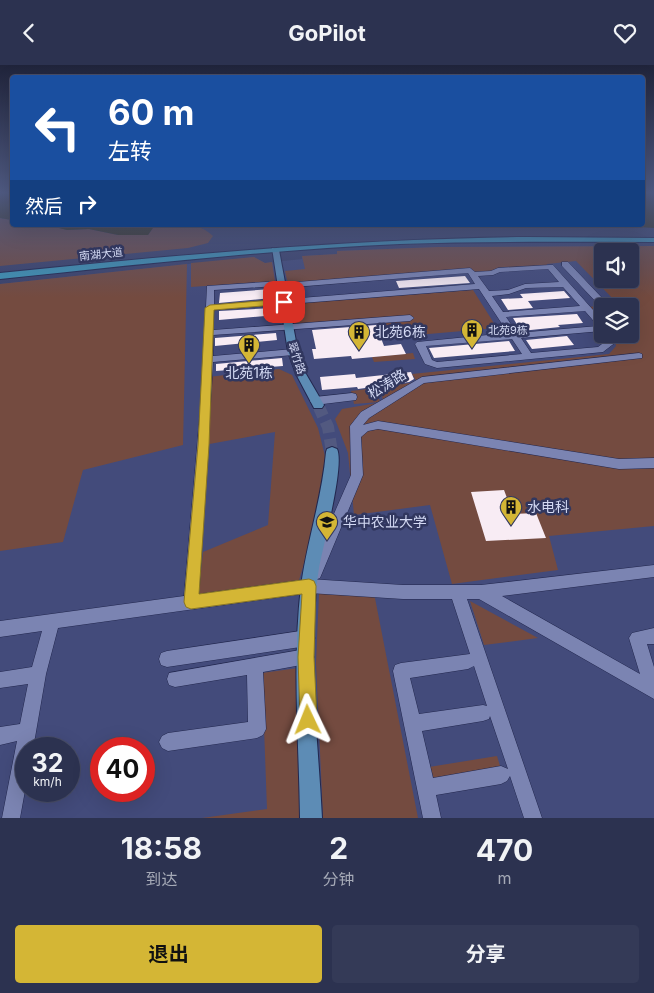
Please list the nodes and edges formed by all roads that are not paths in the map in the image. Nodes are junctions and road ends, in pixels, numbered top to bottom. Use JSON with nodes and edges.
{"nodes":[{"id":1,"x":654,"y":238,"type":"edge"},
{"id":2,"x":276,"y":249,"type":"junction"},
{"id":3,"x":565,"y":264,"type":"dead end"},
{"id":4,"x":0,"y":274,"type":"edge"},
{"id":5,"x":472,"y":274,"type":"junction"},
{"id":6,"x":576,"y":276,"type":"junction"},
{"id":7,"x":384,"y":277,"type":"junction"},
{"id":8,"x":559,"y":277,"type":"junction"},
{"id":9,"x":281,"y":284,"type":"junction"},
{"id":10,"x":565,"y":284,"type":"junction"},
{"id":11,"x":483,"y":290,"type":"junction"},
{"id":12,"x":590,"y":290,"type":"junction"},
{"id":13,"x":572,"y":291,"type":"junction"},
{"id":14,"x":391,"y":293,"type":"junction"},
{"id":15,"x":597,"y":298,"type":"edge"},
{"id":16,"x":284,"y":302,"type":"junction"},
{"id":17,"x":586,"y":307,"type":"junction"},
{"id":18,"x":210,"y":308,"type":"junction"},
{"id":19,"x":500,"y":315,"type":"junction"},
{"id":20,"x":594,"y":317,"type":"edge"},
{"id":21,"x":410,"y":318,"type":"dead end"},
{"id":22,"x":288,"y":327,"type":"junction"},
{"id":23,"x":594,"y":328,"type":"edge"},
{"id":24,"x":208,"y":333,"type":"junction"},
{"id":25,"x":514,"y":335,"type":"junction"},
{"id":26,"x":610,"y":343,"type":"edge"},
{"id":27,"x":293,"y":352,"type":"junction"},
{"id":28,"x":640,"y":356,"type":"dead end"},
{"id":29,"x":528,"y":357,"type":"junction"},
{"id":30,"x":208,"y":359,"type":"junction"},
{"id":31,"x":352,"y":397,"type":"dead end"},
{"id":32,"x":316,"y":403,"type":"joint"},
{"id":33,"x":355,"y":435,"type":"junction"},
{"id":34,"x":332,"y":452,"type":"tunnel mouth"},
{"id":35,"x":654,"y":463,"type":"edge"},
{"id":36,"x":654,"y":571,"type":"edge"},
{"id":37,"x":309,"y":586,"type":"junction"},
{"id":38,"x":457,"y":591,"type":"junction"},
{"id":39,"x":480,"y":592,"type":"junction"},
{"id":40,"x":191,"y":602,"type":"junction"},
{"id":41,"x":52,"y":622,"type":"junction"},
{"id":42,"x":0,"y":629,"type":"edge"},
{"id":43,"x":654,"y":636,"type":"edge"},
{"id":44,"x":307,"y":637,"type":"junction"},
{"id":45,"x":306,"y":657,"type":"junction"},
{"id":46,"x":167,"y":659,"type":"dead end"},
{"id":47,"x":468,"y":661,"type":"dead end"},
{"id":48,"x":255,"y":665,"type":"junction"},
{"id":49,"x":38,"y":674,"type":"junction"},
{"id":50,"x":0,"y":679,"type":"edge"},
{"id":51,"x":175,"y":679,"type":"dead end"},
{"id":52,"x":654,"y":690,"type":"edge"},
{"id":53,"x":483,"y":713,"type":"dead end"},
{"id":54,"x":412,"y":725,"type":"junction"},
{"id":55,"x":26,"y":731,"type":"junction"},
{"id":56,"x":0,"y":736,"type":"edge"},
{"id":57,"x":168,"y":742,"type":"dead end"},
{"id":58,"x":501,"y":775,"type":"dead end"},
{"id":59,"x":426,"y":788,"type":"junction"},
{"id":60,"x":11,"y":818,"type":"edge"},
{"id":61,"x":311,"y":818,"type":"edge"},
{"id":62,"x":432,"y":818,"type":"edge"},
{"id":63,"x":533,"y":818,"type":"edge"}],
"edges":[{"from":1,"to":2,"type":"main road","name":"南湖大道"},
{"from":1,"to":4,"type":"main road","name":"南湖大道"},
{"from":2,"to":4,"type":"main road","name":"南湖大道"},
{"from":2,"to":9,"type":"street","name":"翠竹路"},
{"from":3,"to":6,"type":"street"},
{"from":5,"to":7,"type":"street"},
{"from":5,"to":8,"type":"street"},
{"from":5,"to":11,"type":"street"},
{"from":6,"to":8,"type":"street"},
{"from":6,"to":12,"type":"street"},
{"from":7,"to":9,"type":"street"},
{"from":7,"to":14,"type":"street"},
{"from":8,"to":10,"type":"street"},
{"from":9,"to":16,"type":"street","name":"翠竹路"},
{"from":9,"to":18,"type":"street"},
{"from":10,"to":11,"type":"street"},
{"from":10,"to":13,"type":"street"},
{"from":11,"to":14,"type":"street"},
{"from":11,"to":19,"type":"street"},
{"from":12,"to":13,"type":"street"},
{"from":12,"to":15,"type":"street"},
{"from":13,"to":17,"type":"street"},
{"from":14,"to":16,"type":"street"},
{"from":16,"to":18,"type":"street"},
{"from":16,"to":22,"type":"street","name":"翠竹路"},
{"from":17,"to":19,"type":"street"},
{"from":17,"to":20,"type":"street"},
{"from":18,"to":24,"type":"street"},
{"from":19,"to":25,"type":"street"},
{"from":21,"to":22,"type":"street"},
{"from":22,"to":24,"type":"street"},
{"from":22,"to":27,"type":"street","name":"翠竹路"},
{"from":23,"to":25,"type":"street"},
{"from":24,"to":30,"type":"street"},
{"from":25,"to":29,"type":"street"},
{"from":25,"to":29,"type":"street"},
{"from":26,"to":29,"type":"street"},
{"from":27,"to":30,"type":"street"},
{"from":27,"to":32,"type":"street","name":"翠竹路"},
{"from":28,"to":33,"type":"street","name":"松涛路"},
{"from":30,"to":40,"type":"street"},
{"from":31,"to":32,"type":"street"},
{"from":33,"to":35,"type":"street"},
{"from":33,"to":37,"type":"street"},
{"from":34,"to":37,"type":"street"},
{"from":36,"to":39,"type":"street"},
{"from":37,"to":38,"type":"street"},
{"from":37,"to":40,"type":"street"},
{"from":37,"to":44,"type":"street"},
{"from":38,"to":39,"type":"street"},
{"from":38,"to":63,"type":"street"},
{"from":39,"to":52,"type":"street"},
{"from":40,"to":41,"type":"street"},
{"from":41,"to":42,"type":"street"},
{"from":41,"to":49,"type":"street"},
{"from":43,"to":52,"type":"street"},
{"from":44,"to":45,"type":"street"},
{"from":44,"to":46,"type":"street"},
{"from":45,"to":48,"type":"street"},
{"from":45,"to":61,"type":"street"},
{"from":47,"to":54,"type":"street"},
{"from":48,"to":51,"type":"street"},
{"from":48,"to":57,"type":"street"},
{"from":49,"to":50,"type":"street"},
{"from":49,"to":55,"type":"street"},
{"from":53,"to":54,"type":"street"},
{"from":54,"to":59,"type":"street"},
{"from":55,"to":56,"type":"street"},
{"from":55,"to":60,"type":"street"},
{"from":58,"to":59,"type":"street"},
{"from":59,"to":62,"type":"street"}]}
